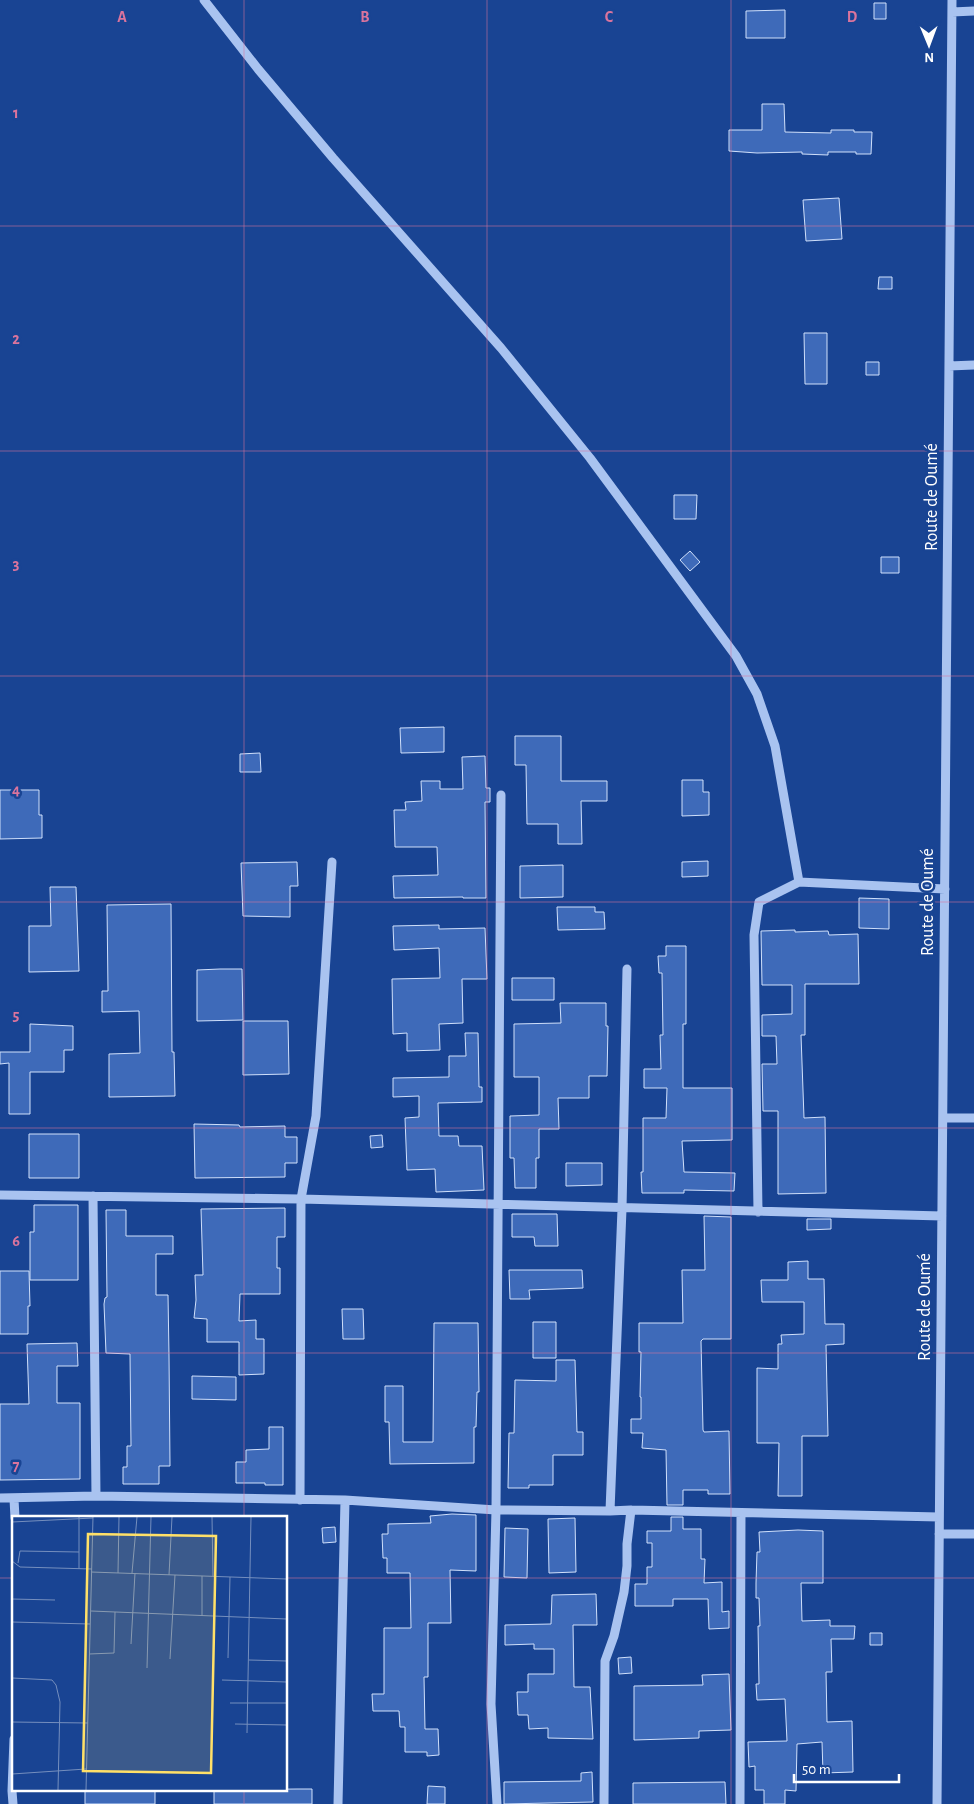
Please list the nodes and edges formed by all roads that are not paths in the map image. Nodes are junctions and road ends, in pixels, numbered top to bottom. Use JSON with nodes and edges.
{"nodes":[{"id":1,"x":204,"y":0,"type":"edge"},
{"id":2,"x":952,"y":0,"type":"edge"},
{"id":3,"x":974,"y":11,"type":"edge"},
{"id":4,"x":952,"y":12,"type":"junction"},
{"id":5,"x":974,"y":365,"type":"edge"},
{"id":6,"x":949,"y":366,"type":"junction"},
{"id":7,"x":501,"y":795,"type":"dead end"},
{"id":8,"x":332,"y":862,"type":"dead end"},
{"id":9,"x":799,"y":882,"type":"junction"},
{"id":10,"x":944,"y":890,"type":"junction"},
{"id":11,"x":627,"y":969,"type":"dead end"},
{"id":12,"x":943,"y":1118,"type":"junction"},
{"id":13,"x":974,"y":1118,"type":"edge"},
{"id":14,"x":0,"y":1194,"type":"edge"},
{"id":15,"x":93,"y":1196,"type":"junction"},
{"id":16,"x":301,"y":1198,"type":"junction"},
{"id":17,"x":500,"y":1204,"type":"junction"},
{"id":18,"x":622,"y":1209,"type":"junction"},
{"id":19,"x":758,"y":1212,"type":"junction"},
{"id":20,"x":942,"y":1216,"type":"junction"},
{"id":21,"x":96,"y":1496,"type":"junction"},
{"id":22,"x":0,"y":1498,"type":"edge"},
{"id":23,"x":14,"y":1498,"type":"junction"},
{"id":24,"x":300,"y":1500,"type":"junction"},
{"id":25,"x":346,"y":1500,"type":"junction"},
{"id":26,"x":496,"y":1510,"type":"junction"},
{"id":27,"x":631,"y":1510,"type":"junction"},
{"id":28,"x":610,"y":1511,"type":"junction"},
{"id":29,"x":741,"y":1513,"type":"junction"},
{"id":30,"x":15,"y":1516,"type":"edge"},
{"id":31,"x":939,"y":1517,"type":"junction"},
{"id":32,"x":939,"y":1534,"type":"junction"},
{"id":33,"x":974,"y":1534,"type":"edge"},
{"id":34,"x":338,"y":1804,"type":"edge"},
{"id":35,"x":497,"y":1804,"type":"edge"},
{"id":36,"x":604,"y":1804,"type":"edge"},
{"id":37,"x":740,"y":1804,"type":"edge"},
{"id":38,"x":937,"y":1804,"type":"edge"}],
"edges":[{"from":1,"to":9,"type":"street"},
{"from":2,"to":4,"type":"street","name":"Route de Oumé"},
{"from":3,"to":4,"type":"street"},
{"from":4,"to":6,"type":"street","name":"Route de Oumé"},
{"from":5,"to":6,"type":"street"},
{"from":6,"to":10,"type":"street","name":"Route de Oumé"},
{"from":7,"to":17,"type":"street"},
{"from":8,"to":16,"type":"street"},
{"from":9,"to":10,"type":"street"},
{"from":9,"to":19,"type":"street"},
{"from":10,"to":12,"type":"street","name":"Route de Oumé"},
{"from":11,"to":18,"type":"street"},
{"from":12,"to":13,"type":"street"},
{"from":12,"to":20,"type":"street","name":"Route de Oumé"},
{"from":14,"to":15,"type":"street"},
{"from":15,"to":16,"type":"street"},
{"from":15,"to":21,"type":"street"},
{"from":16,"to":17,"type":"street"},
{"from":16,"to":24,"type":"street"},
{"from":17,"to":18,"type":"street"},
{"from":17,"to":26,"type":"street"},
{"from":18,"to":19,"type":"street"},
{"from":18,"to":28,"type":"street"},
{"from":19,"to":20,"type":"street"},
{"from":20,"to":31,"type":"street","name":"Route de Oumé"},
{"from":21,"to":23,"type":"street"},
{"from":21,"to":24,"type":"street"},
{"from":22,"to":23,"type":"street"},
{"from":23,"to":30,"type":"street"},
{"from":24,"to":25,"type":"street"},
{"from":25,"to":26,"type":"street"},
{"from":25,"to":34,"type":"street"},
{"from":26,"to":28,"type":"street"},
{"from":26,"to":35,"type":"street"},
{"from":27,"to":28,"type":"street"},
{"from":27,"to":29,"type":"street"},
{"from":27,"to":36,"type":"street"},
{"from":29,"to":31,"type":"street"},
{"from":29,"to":37,"type":"street"},
{"from":31,"to":32,"type":"street","name":"Route de Oumé"},
{"from":32,"to":33,"type":"street"},
{"from":32,"to":38,"type":"street","name":"Route de Oumé"}]}
